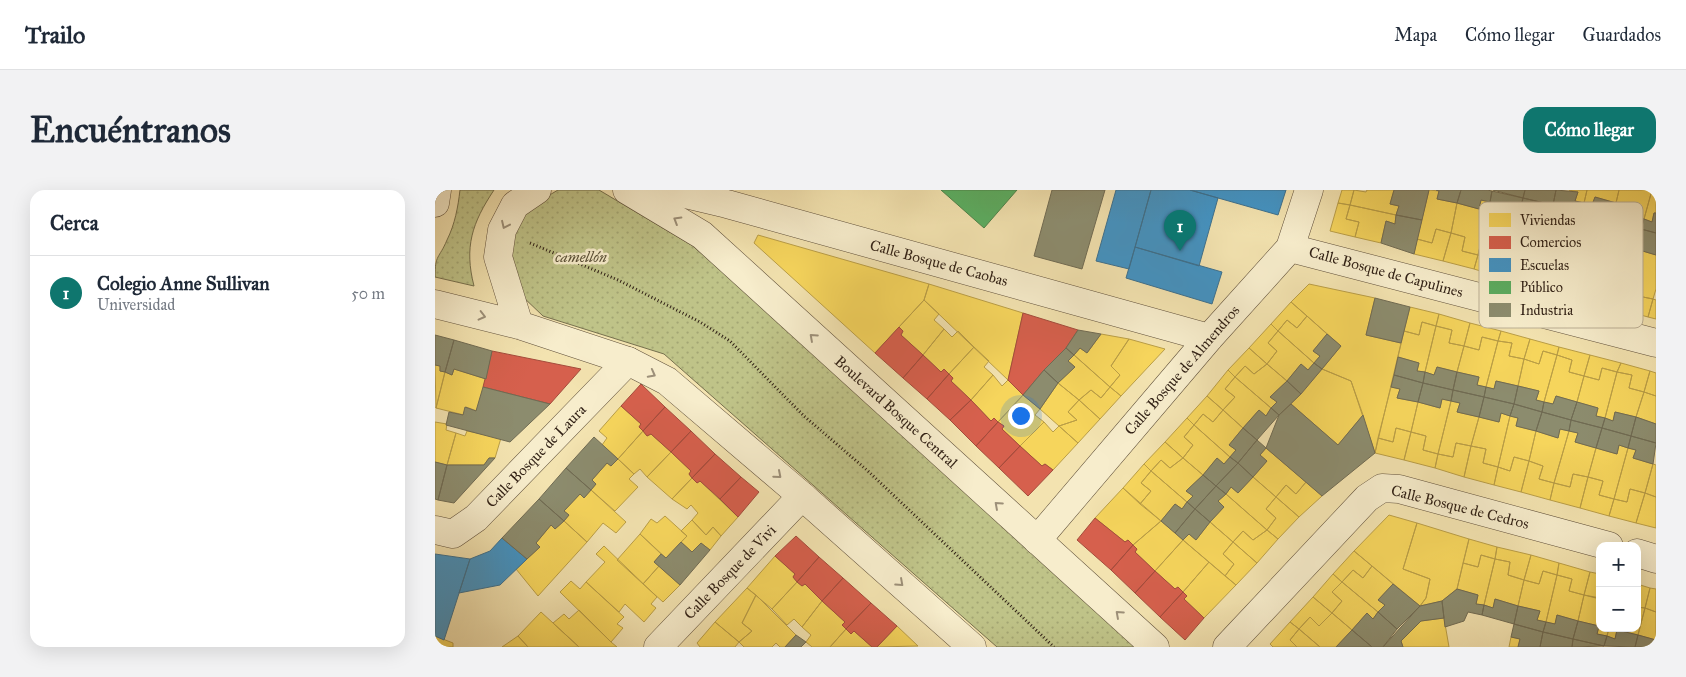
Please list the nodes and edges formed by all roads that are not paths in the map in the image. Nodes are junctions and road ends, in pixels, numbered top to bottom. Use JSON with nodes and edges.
{"nodes":[{"id":1,"x":437,"y":190,"type":"edge"},
{"id":2,"x":537,"y":190,"type":"edge"},
{"id":3,"x":627,"y":190,"type":"edge"},
{"id":4,"x":668,"y":190,"type":"edge"},
{"id":5,"x":1309,"y":190,"type":"edge"},
{"id":6,"x":734,"y":197,"type":"edge"},
{"id":7,"x":435,"y":203,"type":"edge"},
{"id":8,"x":701,"y":235,"type":"junction"},
{"id":9,"x":1290,"y":248,"type":"junction"},
{"id":10,"x":1479,"y":297,"type":"edge"},
{"id":11,"x":435,"y":304,"type":"edge"},
{"id":12,"x":519,"y":324,"type":"junction"},
{"id":13,"x":1598,"y":328,"type":"edge"},
{"id":14,"x":1209,"y":338,"type":"junction"},
{"id":15,"x":1656,"y":343,"type":"edge"},
{"id":16,"x":628,"y":361,"type":"junction"},
{"id":17,"x":803,"y":496,"type":"junction"},
{"id":18,"x":435,"y":530,"type":"edge"},
{"id":19,"x":1037,"y":540,"type":"junction"},
{"id":20,"x":1596,"y":542,"type":"edge"},
{"id":21,"x":1641,"y":555,"type":"edge"},
{"id":22,"x":1656,"y":558,"type":"edge"},
{"id":23,"x":961,"y":644,"type":"edge"},
{"id":24,"x":658,"y":647,"type":"edge"},
{"id":25,"x":1155,"y":647,"type":"edge"},
{"id":26,"x":1227,"y":647,"type":"edge"}],
"edges":[{"from":1,"to":7,"type":"street"},
{"from":2,"to":12,"type":"street","one_way":true},
{"from":8,"to":3,"type":"street","name":"Boulevard Bosque Central","one_way":true},
{"from":4,"to":6,"type":"street","name":"Calle Bosque de Caobas"},
{"from":5,"to":9,"type":"street","name":"Calle Bosque de Almendros"},
{"from":6,"to":8,"type":"street"},
{"from":6,"to":14,"type":"street","name":"Calle Bosque de Caobas"},
{"from":19,"to":8,"type":"street","name":"Boulevard Bosque Central","one_way":true},
{"from":9,"to":10,"type":"street","name":"Calle Bosque de Capulines"},
{"from":9,"to":14,"type":"street","name":"Calle Bosque de Almendros"},
{"from":11,"to":12,"type":"street","one_way":true},
{"from":12,"to":16,"type":"street"},
{"from":13,"to":15,"type":"street","name":"Calle Bosque de Capulines"},
{"from":14,"to":19,"type":"street","name":"Calle Bosque de Almendros"},
{"from":16,"to":17,"type":"street","one_way":true},
{"from":16,"to":18,"type":"street","name":"Calle Bosque de Laura"},
{"from":17,"to":23,"type":"street","one_way":true},
{"from":17,"to":24,"type":"street","name":"Calle Bosque de Vivi"},
{"from":25,"to":19,"type":"street","name":"Boulevard Bosque Central","one_way":true},
{"from":20,"to":26,"type":"street","name":"Calle Bosque de Cedros"},
{"from":21,"to":22,"type":"street"}]}
